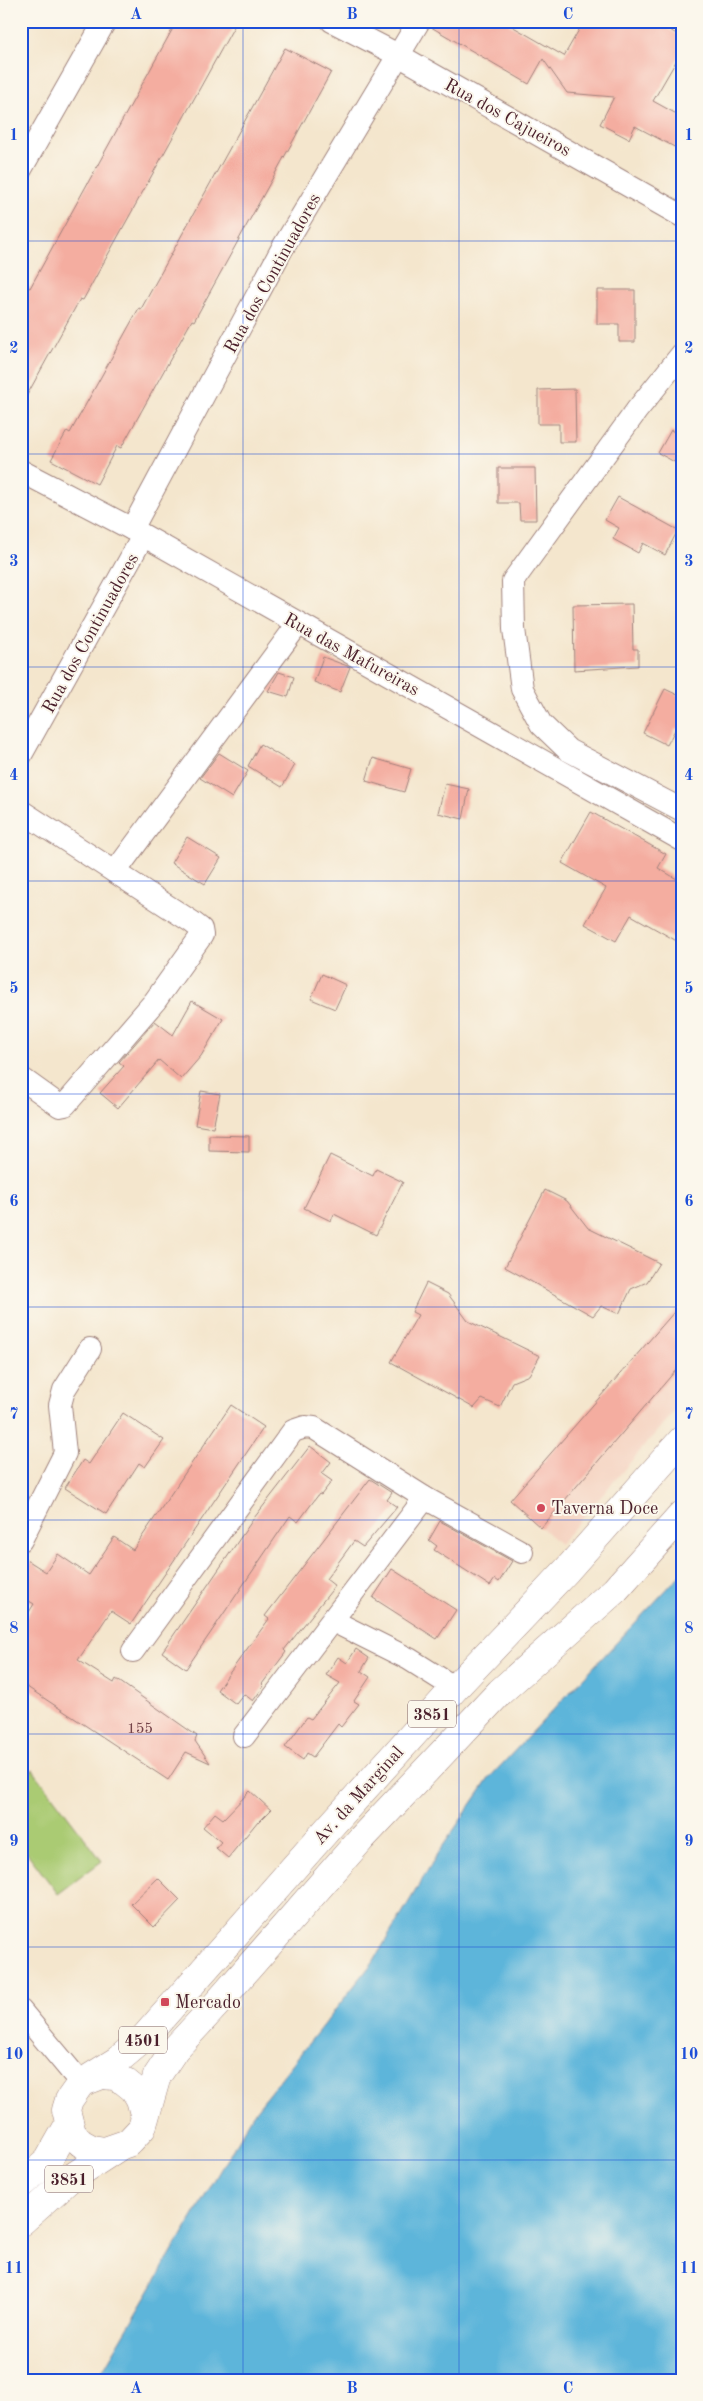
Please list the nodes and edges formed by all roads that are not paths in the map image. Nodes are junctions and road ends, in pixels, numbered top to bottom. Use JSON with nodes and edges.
{"nodes":[{"id":1,"x":105,"y":21,"type":"edge"},
{"id":2,"x":332,"y":21,"type":"edge"},
{"id":3,"x":419,"y":21,"type":"edge"},
{"id":4,"x":400,"y":56,"type":"junction"},
{"id":5,"x":21,"y":169,"type":"edge"},
{"id":6,"x":682,"y":216,"type":"edge"},
{"id":7,"x":682,"y":354,"type":"edge"},
{"id":8,"x":21,"y":471,"type":"edge"},
{"id":9,"x":137,"y":532,"type":"junction"},
{"id":10,"x":298,"y":624,"type":"junction"},
{"id":11,"x":21,"y":755,"type":"edge"},
{"id":12,"x":682,"y":810,"type":"edge"},
{"id":13,"x":21,"y":811,"type":"edge"},
{"id":14,"x":682,"y":840,"type":"edge"},
{"id":15,"x":115,"y":872,"type":"junction"},
{"id":16,"x":21,"y":1078,"type":"edge"},
{"id":17,"x":90,"y":1349,"type":"dead end"},
{"id":18,"x":682,"y":1440,"type":"edge"},
{"id":19,"x":425,"y":1498,"type":"junction"},
{"id":20,"x":682,"y":1515,"type":"edge"},
{"id":21,"x":21,"y":1540,"type":"edge"},
{"id":22,"x":522,"y":1552,"type":"dead end"},
{"id":23,"x":333,"y":1621,"type":"junction"},
{"id":24,"x":133,"y":1652,"type":"dead end"},
{"id":25,"x":455,"y":1688,"type":"junction"},
{"id":26,"x":244,"y":1736,"type":"dead end"},
{"id":27,"x":185,"y":1991,"type":"joint"},
{"id":28,"x":21,"y":2011,"type":"edge"},
{"id":29,"x":86,"y":2080,"type":"junction"},
{"id":30,"x":145,"y":2118,"type":"junction"},
{"id":31,"x":69,"y":2124,"type":"junction"},
{"id":32,"x":117,"y":2148,"type":"junction"},
{"id":33,"x":21,"y":2184,"type":"edge"},
{"id":34,"x":21,"y":2222,"type":"edge"}],
"edges":[{"from":1,"to":5,"type":"street"},
{"from":2,"to":4,"type":"street","name":"Rua dos Cajueiros"},
{"from":3,"to":4,"type":"street","name":"Rua dos Continuadores"},
{"from":4,"to":6,"type":"street","name":"Rua dos Cajueiros"},
{"from":4,"to":9,"type":"street","name":"Rua dos Continuadores"},
{"from":7,"to":12,"type":"street"},
{"from":8,"to":9,"type":"street","name":"Rua das Mafureiras"},
{"from":9,"to":10,"type":"street","name":"Rua das Mafureiras"},
{"from":9,"to":11,"type":"street","name":"Rua dos Continuadores"},
{"from":10,"to":14,"type":"street","name":"Rua das Mafureiras"},
{"from":10,"to":15,"type":"street"},
{"from":13,"to":15,"type":"street"},
{"from":15,"to":16,"type":"street"},
{"from":17,"to":21,"type":"street"},
{"from":18,"to":25,"type":"main road","name":"Av. da Marginal","number":"3851"},
{"from":19,"to":22,"type":"street"},
{"from":19,"to":23,"type":"street"},
{"from":19,"to":24,"type":"street"},
{"from":20,"to":30,"type":"main road","name":"Av. da Marginal","number":"3851"},
{"from":23,"to":25,"type":"street"},
{"from":23,"to":26,"type":"street"},
{"from":25,"to":27,"type":"main road","name":"Av. da Marginal","number":"3851"},
{"from":27,"to":29,"type":"main road","name":"Av. da Marginal","number":"4501"},
{"from":28,"to":29,"type":"street"},
{"from":29,"to":30,"type":"main road"},
{"from":29,"to":31,"type":"main road"},
{"from":30,"to":32,"type":"main road"},
{"from":31,"to":32,"type":"main road"},
{"from":31,"to":33,"type":"main road","number":"3851"},
{"from":32,"to":34,"type":"main road","number":"3851"}]}
